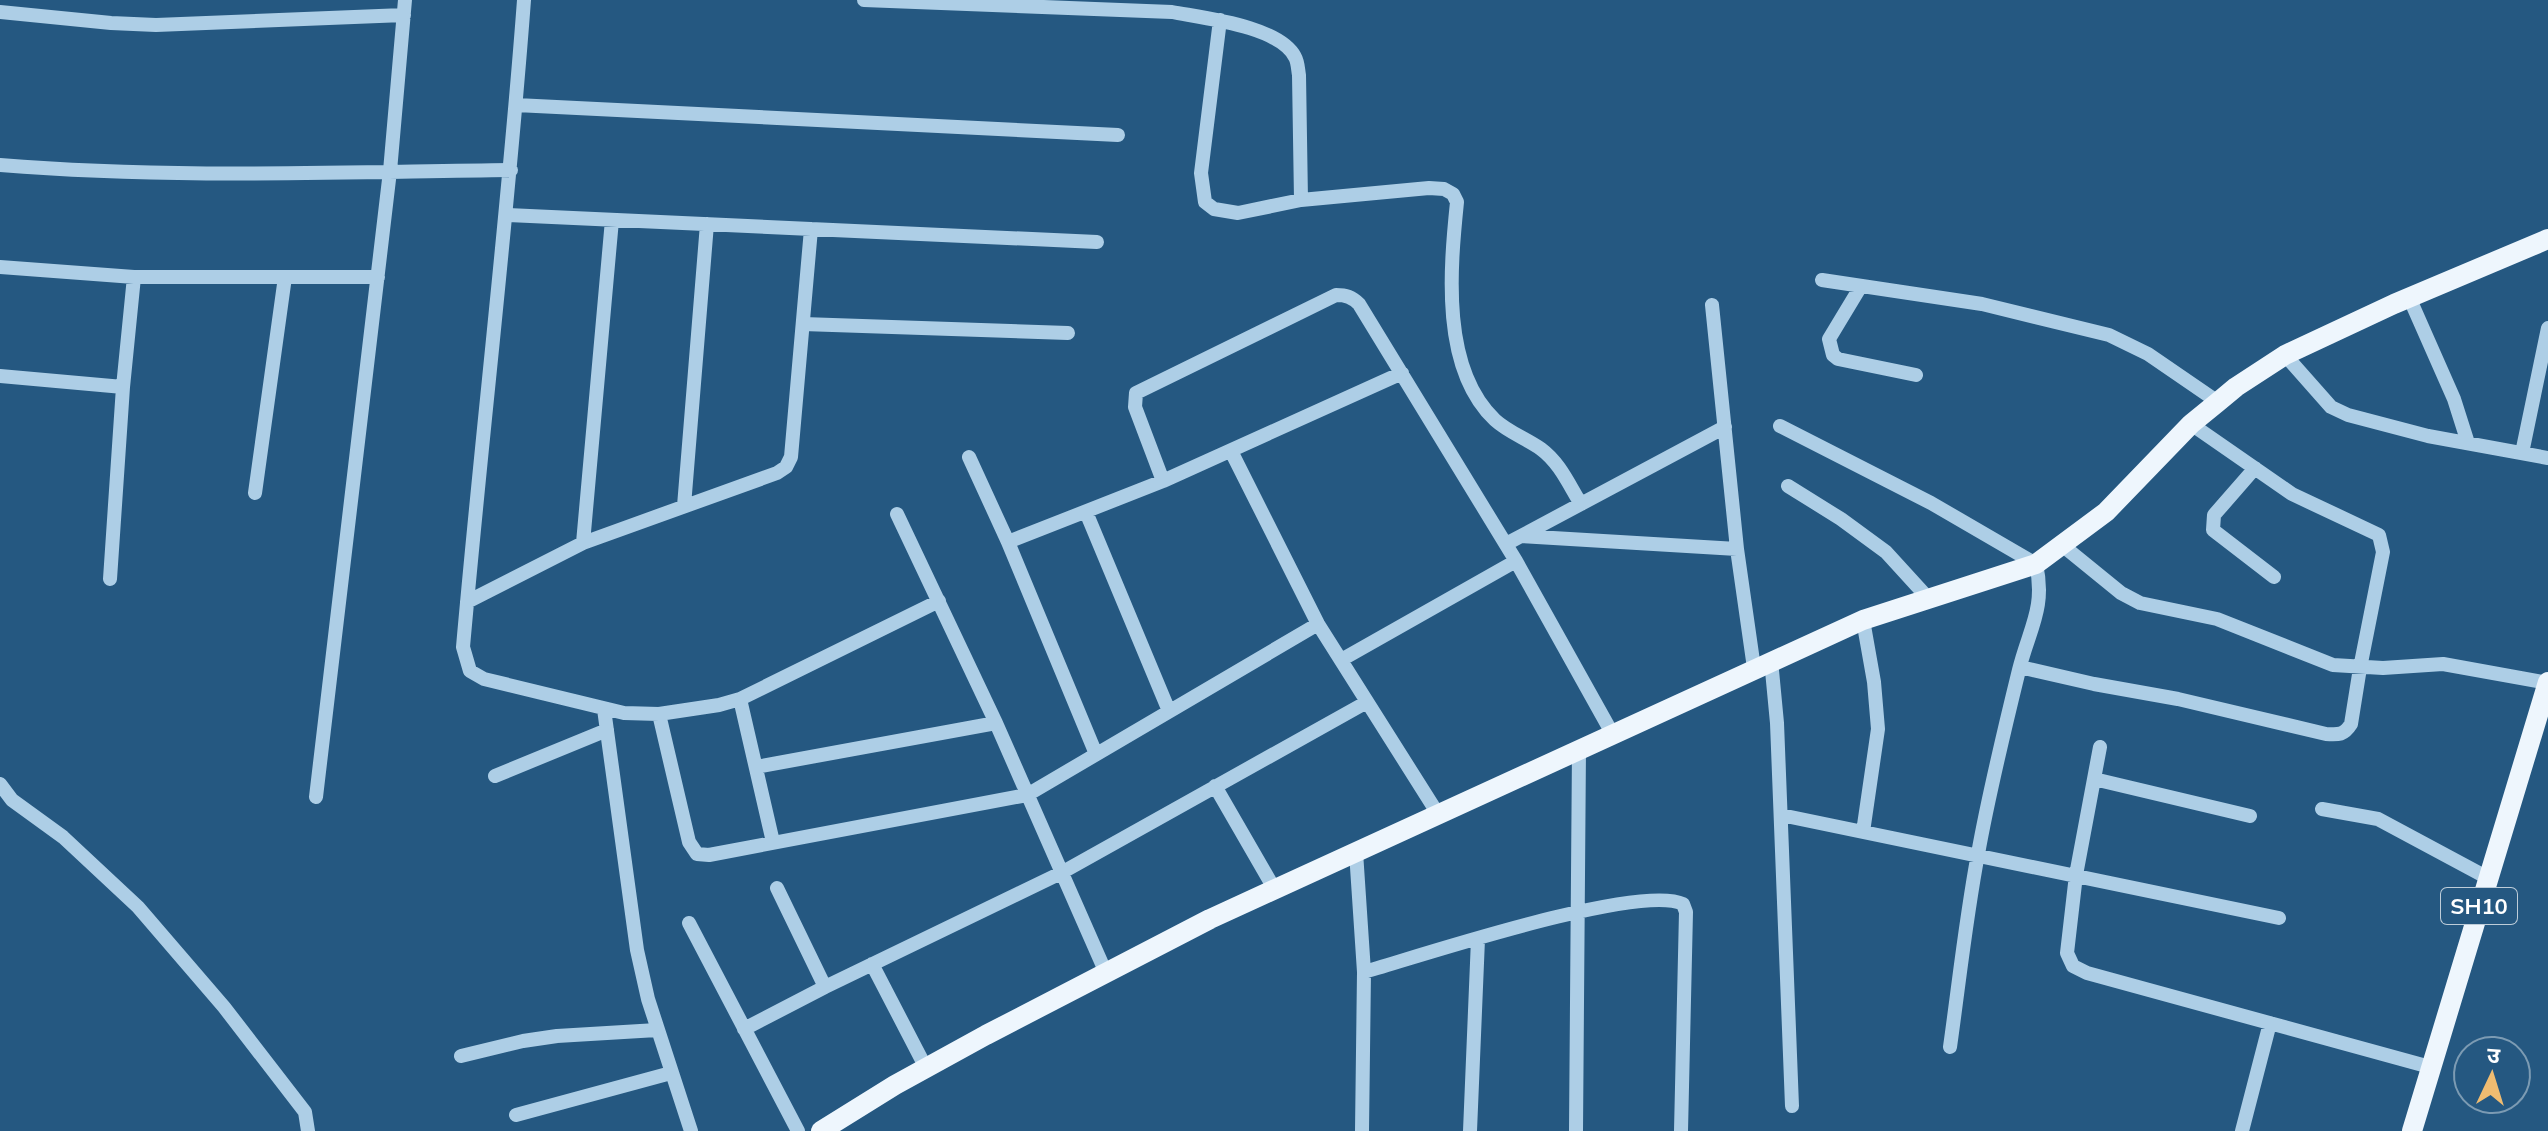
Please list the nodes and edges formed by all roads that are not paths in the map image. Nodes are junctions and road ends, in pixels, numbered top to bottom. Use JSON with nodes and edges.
{"nodes":[{"id":1,"x":524,"y":0,"type":"edge"},
{"id":2,"x":864,"y":0,"type":"edge"},
{"id":3,"x":928,"y":1,"type":"edge"},
{"id":4,"x":404,"y":8,"type":"edge"},
{"id":5,"x":0,"y":12,"type":"edge"},
{"id":6,"x":1220,"y":20,"type":"junction"},
{"id":7,"x":516,"y":105,"type":"junction"},
{"id":8,"x":1118,"y":135,"type":"dead end"},
{"id":9,"x":0,"y":165,"type":"edge"},
{"id":10,"x":511,"y":170,"type":"junction"},
{"id":11,"x":390,"y":171,"type":"junction"},
{"id":12,"x":1301,"y":200,"type":"junction"},
{"id":13,"x":507,"y":215,"type":"junction"},
{"id":14,"x":612,"y":220,"type":"junction"},
{"id":15,"x":707,"y":224,"type":"junction"},
{"id":16,"x":811,"y":229,"type":"junction"},
{"id":17,"x":2548,"y":239,"type":"edge"},
{"id":18,"x":1097,"y":242,"type":"dead end"},
{"id":19,"x":0,"y":267,"type":"edge"},
{"id":20,"x":134,"y":277,"type":"junction"},
{"id":21,"x":285,"y":277,"type":"junction"},
{"id":22,"x":378,"y":277,"type":"junction"},
{"id":23,"x":1822,"y":280,"type":"dead end"},
{"id":24,"x":1861,"y":286,"type":"junction"},
{"id":25,"x":2409,"y":297,"type":"junction"},
{"id":26,"x":1712,"y":305,"type":"dead end"},
{"id":27,"x":803,"y":324,"type":"junction"},
{"id":28,"x":2548,"y":328,"type":"edge"},
{"id":29,"x":1068,"y":333,"type":"dead end"},
{"id":30,"x":2285,"y":355,"type":"junction"},
{"id":31,"x":1402,"y":373,"type":"junction"},
{"id":32,"x":1916,"y":375,"type":"dead end"},
{"id":33,"x":0,"y":376,"type":"edge"},
{"id":34,"x":123,"y":387,"type":"junction"},
{"id":35,"x":2218,"y":402,"type":"junction"},
{"id":36,"x":2191,"y":424,"type":"junction"},
{"id":37,"x":1780,"y":426,"type":"dead end"},
{"id":38,"x":1725,"y":427,"type":"junction"},
{"id":39,"x":2468,"y":443,"type":"junction"},
{"id":40,"x":1231,"y":451,"type":"junction"},
{"id":41,"x":2522,"y":453,"type":"junction"},
{"id":42,"x":969,"y":457,"type":"dead end"},
{"id":43,"x":2548,"y":458,"type":"edge"},
{"id":44,"x":2255,"y":468,"type":"junction"},
{"id":45,"x":1163,"y":481,"type":"junction"},
{"id":46,"x":1788,"y":486,"type":"dead end"},
{"id":47,"x":255,"y":493,"type":"dead end"},
{"id":48,"x":1581,"y":504,"type":"junction"},
{"id":49,"x":684,"y":506,"type":"junction"},
{"id":50,"x":1086,"y":512,"type":"junction"},
{"id":51,"x":897,"y":514,"type":"dead end"},
{"id":52,"x":1521,"y":536,"type":"junction"},
{"id":53,"x":1008,"y":542,"type":"junction"},
{"id":54,"x":583,"y":543,"type":"junction"},
{"id":55,"x":1506,"y":544,"type":"junction"},
{"id":56,"x":2062,"y":545,"type":"junction"},
{"id":57,"x":1737,"y":549,"type":"junction"},
{"id":58,"x":1516,"y":561,"type":"junction"},
{"id":59,"x":2036,"y":564,"type":"junction"},
{"id":60,"x":2274,"y":577,"type":"dead end"},
{"id":61,"x":110,"y":579,"type":"dead end"},
{"id":62,"x":1928,"y":598,"type":"junction"},
{"id":63,"x":939,"y":601,"type":"junction"},
{"id":64,"x":467,"y":602,"type":"junction"},
{"id":65,"x":1863,"y":620,"type":"junction"},
{"id":66,"x":1318,"y":624,"type":"junction"},
{"id":67,"x":1341,"y":660,"type":"junction"},
{"id":68,"x":1762,"y":664,"type":"junction"},
{"id":69,"x":2020,"y":667,"type":"junction"},
{"id":70,"x":2360,"y":668,"type":"junction"},
{"id":71,"x":2548,"y":682,"type":"edge"},
{"id":72,"x":740,"y":699,"type":"junction"},
{"id":73,"x":1367,"y":702,"type":"junction"},
{"id":74,"x":604,"y":709,"type":"junction"},
{"id":75,"x":1169,"y":711,"type":"junction"},
{"id":76,"x":659,"y":714,"type":"junction"},
{"id":77,"x":996,"y":723,"type":"junction"},
{"id":78,"x":607,"y":730,"type":"junction"},
{"id":79,"x":1612,"y":733,"type":"junction"},
{"id":80,"x":2100,"y":747,"type":"dead end"},
{"id":81,"x":1579,"y":748,"type":"junction"},
{"id":82,"x":1096,"y":754,"type":"junction"},
{"id":83,"x":756,"y":767,"type":"junction"},
{"id":84,"x":495,"y":776,"type":"dead end"},
{"id":85,"x":2094,"y":779,"type":"junction"},
{"id":86,"x":0,"y":784,"type":"edge"},
{"id":87,"x":1215,"y":786,"type":"junction"},
{"id":88,"x":1027,"y":795,"type":"junction"},
{"id":89,"x":316,"y":797,"type":"dead end"},
{"id":90,"x":2322,"y":809,"type":"dead end"},
{"id":91,"x":1438,"y":814,"type":"junction"},
{"id":92,"x":1781,"y":815,"type":"junction"},
{"id":93,"x":2250,"y":816,"type":"dead end"},
{"id":94,"x":1863,"y":832,"type":"junction"},
{"id":95,"x":773,"y":842,"type":"junction"},
{"id":96,"x":1356,"y":852,"type":"junction"},
{"id":97,"x":1977,"y":855,"type":"junction"},
{"id":98,"x":1061,"y":873,"type":"junction"},
{"id":99,"x":2076,"y":875,"type":"junction"},
{"id":100,"x":2488,"y":878,"type":"junction"},
{"id":101,"x":777,"y":888,"type":"dead end"},
{"id":102,"x":1275,"y":890,"type":"junction"},
{"id":103,"x":1576,"y":911,"type":"junction"},
{"id":104,"x":2279,"y":918,"type":"dead end"},
{"id":105,"x":689,"y":923,"type":"dead end"},
{"id":106,"x":1478,"y":939,"type":"junction"},
{"id":107,"x":872,"y":964,"type":"junction"},
{"id":108,"x":1364,"y":972,"type":"junction"},
{"id":109,"x":1106,"y":973,"type":"junction"},
{"id":110,"x":825,"y":987,"type":"junction"},
{"id":111,"x":2270,"y":1023,"type":"junction"},
{"id":112,"x":744,"y":1029,"type":"junction"},
{"id":113,"x":657,"y":1030,"type":"junction"},
{"id":114,"x":1950,"y":1047,"type":"dead end"},
{"id":115,"x":461,"y":1056,"type":"dead end"},
{"id":116,"x":2430,"y":1067,"type":"junction"},
{"id":117,"x":926,"y":1068,"type":"junction"},
{"id":118,"x":671,"y":1073,"type":"junction"},
{"id":119,"x":1792,"y":1106,"type":"dead end"},
{"id":120,"x":516,"y":1115,"type":"dead end"},
{"id":121,"x":308,"y":1131,"type":"edge"},
{"id":122,"x":691,"y":1131,"type":"edge"},
{"id":123,"x":798,"y":1131,"type":"edge"},
{"id":124,"x":821,"y":1131,"type":"edge"},
{"id":125,"x":1362,"y":1131,"type":"edge"},
{"id":126,"x":1470,"y":1131,"type":"edge"},
{"id":127,"x":1576,"y":1131,"type":"edge"},
{"id":128,"x":1681,"y":1131,"type":"edge"},
{"id":129,"x":2242,"y":1131,"type":"edge"},
{"id":130,"x":2412,"y":1131,"type":"edge"}],
"edges":[{"from":1,"to":7,"type":"street"},
{"from":2,"to":3,"type":"street"},
{"from":3,"to":6,"type":"street"},
{"from":4,"to":5,"type":"street"},
{"from":4,"to":11,"type":"street"},
{"from":6,"to":12,"type":"street"},
{"from":6,"to":12,"type":"street"},
{"from":7,"to":8,"type":"street"},
{"from":7,"to":10,"type":"street"},
{"from":9,"to":11,"type":"street"},
{"from":10,"to":11,"type":"street"},
{"from":10,"to":13,"type":"street"},
{"from":11,"to":22,"type":"street"},
{"from":12,"to":48,"type":"street"},
{"from":13,"to":14,"type":"street"},
{"from":13,"to":64,"type":"street"},
{"from":14,"to":15,"type":"street"},
{"from":14,"to":54,"type":"street"},
{"from":15,"to":16,"type":"street"},
{"from":15,"to":49,"type":"street"},
{"from":16,"to":18,"type":"street"},
{"from":16,"to":27,"type":"street"},
{"from":17,"to":25,"type":"main road"},
{"from":19,"to":20,"type":"street"},
{"from":20,"to":21,"type":"street"},
{"from":20,"to":34,"type":"street"},
{"from":21,"to":22,"type":"street"},
{"from":21,"to":47,"type":"street"},
{"from":22,"to":89,"type":"street"},
{"from":23,"to":24,"type":"street"},
{"from":24,"to":32,"type":"street"},
{"from":24,"to":35,"type":"street"},
{"from":25,"to":30,"type":"main road"},
{"from":25,"to":39,"type":"street"},
{"from":26,"to":38,"type":"street"},
{"from":27,"to":29,"type":"street"},
{"from":27,"to":49,"type":"street"},
{"from":28,"to":41,"type":"street"},
{"from":30,"to":35,"type":"main road"},
{"from":30,"to":39,"type":"street"},
{"from":31,"to":40,"type":"street"},
{"from":31,"to":45,"type":"street"},
{"from":31,"to":55,"type":"street"},
{"from":33,"to":34,"type":"street"},
{"from":34,"to":61,"type":"street"},
{"from":35,"to":36,"type":"main road"},
{"from":36,"to":44,"type":"street"},
{"from":36,"to":56,"type":"main road"},
{"from":37,"to":59,"type":"street"},
{"from":38,"to":48,"type":"street"},
{"from":38,"to":57,"type":"street"},
{"from":39,"to":41,"type":"street"},
{"from":40,"to":45,"type":"street"},
{"from":40,"to":66,"type":"street"},
{"from":41,"to":43,"type":"street"},
{"from":42,"to":53,"type":"street"},
{"from":44,"to":60,"type":"street"},
{"from":44,"to":70,"type":"street"},
{"from":45,"to":50,"type":"street"},
{"from":46,"to":62,"type":"street"},
{"from":48,"to":52,"type":"street"},
{"from":49,"to":54,"type":"street"},
{"from":50,"to":53,"type":"street"},
{"from":50,"to":75,"type":"street"},
{"from":51,"to":63,"type":"street"},
{"from":52,"to":55,"type":"street"},
{"from":52,"to":57,"type":"street"},
{"from":53,"to":82,"type":"street"},
{"from":54,"to":64,"type":"street"},
{"from":55,"to":58,"type":"street"},
{"from":56,"to":59,"type":"main road"},
{"from":56,"to":70,"type":"street"},
{"from":57,"to":68,"type":"street"},
{"from":58,"to":67,"type":"street"},
{"from":58,"to":79,"type":"street"},
{"from":59,"to":62,"type":"main road"},
{"from":59,"to":69,"type":"street"},
{"from":62,"to":65,"type":"main road"},
{"from":63,"to":72,"type":"street"},
{"from":63,"to":77,"type":"street"},
{"from":64,"to":74,"type":"street"},
{"from":65,"to":68,"type":"main road"},
{"from":65,"to":94,"type":"street"},
{"from":66,"to":67,"type":"street"},
{"from":66,"to":75,"type":"street"},
{"from":67,"to":73,"type":"street"},
{"from":68,"to":79,"type":"main road"},
{"from":68,"to":92,"type":"street"},
{"from":69,"to":70,"type":"street"},
{"from":69,"to":97,"type":"street"},
{"from":70,"to":71,"type":"street"},
{"from":71,"to":100,"type":"main road","number":"SH10"},
{"from":72,"to":76,"type":"street"},
{"from":72,"to":83,"type":"street"},
{"from":73,"to":87,"type":"street"},
{"from":73,"to":91,"type":"street"},
{"from":74,"to":76,"type":"street"},
{"from":74,"to":78,"type":"street"},
{"from":75,"to":82,"type":"street"},
{"from":76,"to":95,"type":"street"},
{"from":77,"to":83,"type":"street"},
{"from":77,"to":88,"type":"street"},
{"from":78,"to":84,"type":"street"},
{"from":78,"to":113,"type":"street"},
{"from":79,"to":81,"type":"main road"},
{"from":80,"to":85,"type":"street"},
{"from":81,"to":91,"type":"main road"},
{"from":81,"to":103,"type":"street"},
{"from":82,"to":88,"type":"street"},
{"from":83,"to":95,"type":"street"},
{"from":85,"to":93,"type":"street"},
{"from":85,"to":99,"type":"street"},
{"from":86,"to":121,"type":"street"},
{"from":87,"to":98,"type":"street"},
{"from":87,"to":102,"type":"street"},
{"from":88,"to":95,"type":"street"},
{"from":88,"to":98,"type":"street"},
{"from":90,"to":100,"type":"street"},
{"from":91,"to":96,"type":"main road"},
{"from":92,"to":94,"type":"street"},
{"from":92,"to":119,"type":"street"},
{"from":94,"to":97,"type":"street"},
{"from":96,"to":102,"type":"main road"},
{"from":96,"to":108,"type":"street"},
{"from":97,"to":99,"type":"street"},
{"from":97,"to":114,"type":"street"},
{"from":98,"to":107,"type":"street"},
{"from":98,"to":109,"type":"street"},
{"from":99,"to":104,"type":"street"},
{"from":99,"to":111,"type":"street"},
{"from":100,"to":116,"type":"main road","number":"SH10"},
{"from":101,"to":110,"type":"street"},
{"from":102,"to":109,"type":"main road"},
{"from":103,"to":106,"type":"street"},
{"from":103,"to":127,"type":"street"},
{"from":103,"to":128,"type":"street"},
{"from":105,"to":112,"type":"street"},
{"from":106,"to":108,"type":"street"},
{"from":106,"to":126,"type":"street"},
{"from":107,"to":110,"type":"street"},
{"from":107,"to":117,"type":"street"},
{"from":108,"to":125,"type":"street"},
{"from":109,"to":117,"type":"main road"},
{"from":110,"to":112,"type":"street"},
{"from":111,"to":116,"type":"street"},
{"from":111,"to":129,"type":"street"},
{"from":112,"to":123,"type":"street"},
{"from":113,"to":115,"type":"street"},
{"from":113,"to":118,"type":"street"},
{"from":116,"to":130,"type":"main road","number":"SH10"},
{"from":117,"to":124,"type":"main road"},
{"from":118,"to":120,"type":"street"},
{"from":118,"to":122,"type":"street"}]}
